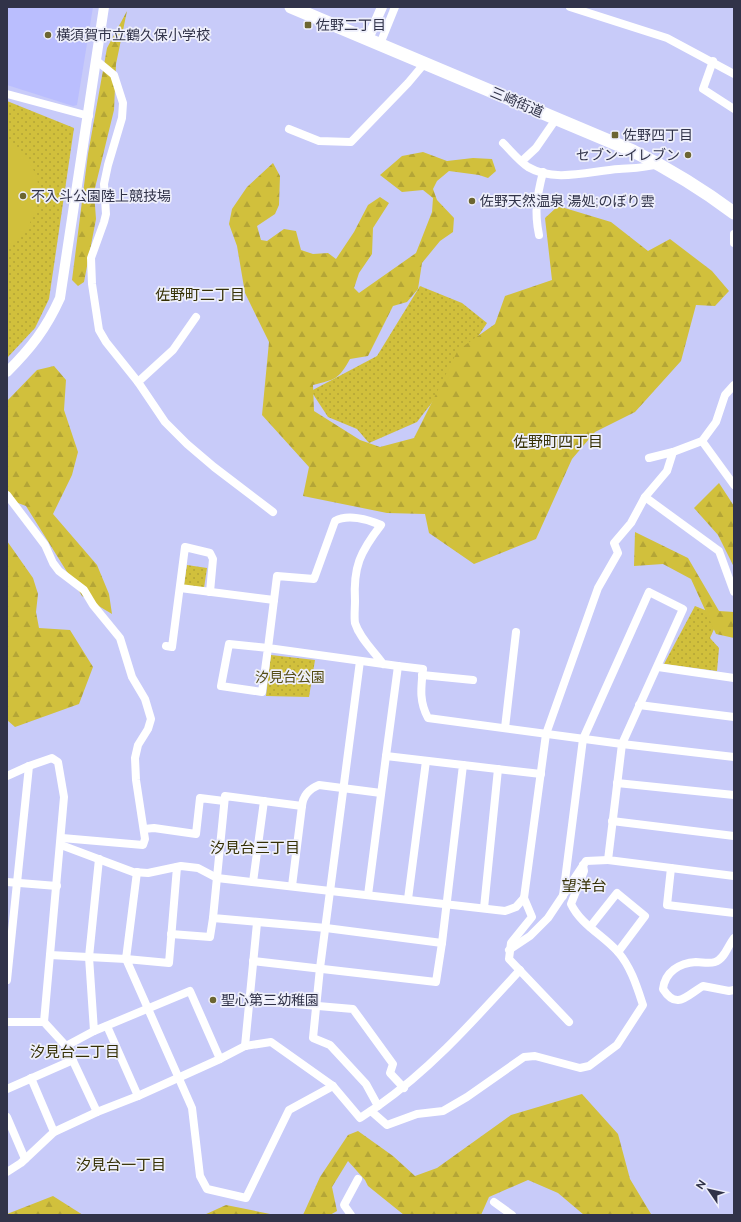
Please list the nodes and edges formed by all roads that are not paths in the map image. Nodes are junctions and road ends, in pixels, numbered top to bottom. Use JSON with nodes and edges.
{"nodes":[{"id":1,"x":104,"y":7,"type":"edge"},
{"id":2,"x":291,"y":7,"type":"edge"},
{"id":3,"x":382,"y":7,"type":"edge"},
{"id":4,"x":395,"y":7,"type":"edge"},
{"id":5,"x":570,"y":7,"type":"edge"},
{"id":6,"x":374,"y":42,"type":"junction"},
{"id":7,"x":713,"y":61,"type":"junction"},
{"id":8,"x":96,"y":62,"type":"junction"},
{"id":9,"x":424,"y":64,"type":"junction"},
{"id":10,"x":734,"y":74,"type":"edge"},
{"id":11,"x":7,"y":94,"type":"edge"},
{"id":12,"x":734,"y":109,"type":"edge"},
{"id":13,"x":89,"y":116,"type":"junction"},
{"id":14,"x":556,"y":119,"type":"junction"},
{"id":15,"x":289,"y":129,"type":"dead end"},
{"id":16,"x":503,"y":143,"type":"dead end"},
{"id":17,"x":522,"y":161,"type":"junction"},
{"id":18,"x":659,"y":164,"type":"junction"},
{"id":19,"x":543,"y":172,"type":"junction"},
{"id":20,"x":734,"y":214,"type":"edge"},
{"id":21,"x":734,"y":234,"type":"edge"},
{"id":22,"x":539,"y":235,"type":"dead end"},
{"id":23,"x":734,"y":243,"type":"edge"},
{"id":24,"x":196,"y":317,"type":"dead end"},
{"id":25,"x":7,"y":372,"type":"edge"},
{"id":26,"x":138,"y":382,"type":"junction"},
{"id":27,"x":734,"y":385,"type":"edge"},
{"id":28,"x":702,"y":441,"type":"junction"},
{"id":29,"x":673,"y":452,"type":"junction"},
{"id":30,"x":649,"y":458,"type":"dead end"},
{"id":31,"x":734,"y":485,"type":"edge"},
{"id":32,"x":7,"y":495,"type":"edge"},
{"id":33,"x":645,"y":497,"type":"junction"},
{"id":34,"x":273,"y":512,"type":"dead end"},
{"id":35,"x":180,"y":588,"type":"junction"},
{"id":36,"x":210,"y":592,"type":"junction"},
{"id":37,"x":734,"y":592,"type":"edge"},
{"id":38,"x":274,"y":600,"type":"junction"},
{"id":39,"x":516,"y":632,"type":"dead end"},
{"id":40,"x":166,"y":646,"type":"dead end"},
{"id":41,"x":268,"y":648,"type":"junction"},
{"id":42,"x":360,"y":661,"type":"junction"},
{"id":43,"x":383,"y":664,"type":"junction"},
{"id":44,"x":398,"y":666,"type":"junction"},
{"id":45,"x":658,"y":667,"type":"junction"},
{"id":46,"x":422,"y":675,"type":"junction"},
{"id":47,"x":734,"y":678,"type":"edge"},
{"id":48,"x":473,"y":680,"type":"dead end"},
{"id":49,"x":640,"y":705,"type":"junction"},
{"id":50,"x":734,"y":717,"type":"edge"},
{"id":51,"x":506,"y":728,"type":"junction"},
{"id":52,"x":546,"y":734,"type":"junction"},
{"id":53,"x":583,"y":739,"type":"junction"},
{"id":54,"x":622,"y":744,"type":"junction"},
{"id":55,"x":386,"y":756,"type":"junction"},
{"id":56,"x":734,"y":757,"type":"edge"},
{"id":57,"x":426,"y":761,"type":"junction"},
{"id":58,"x":463,"y":765,"type":"junction"},
{"id":59,"x":29,"y":766,"type":"junction"},
{"id":60,"x":498,"y":769,"type":"junction"},
{"id":61,"x":541,"y":774,"type":"junction"},
{"id":62,"x":7,"y":776,"type":"edge"},
{"id":63,"x":617,"y":783,"type":"junction"},
{"id":64,"x":344,"y":788,"type":"junction"},
{"id":65,"x":381,"y":793,"type":"junction"},
{"id":66,"x":734,"y":795,"type":"edge"},
{"id":67,"x":224,"y":801,"type":"junction"},
{"id":68,"x":264,"y":801,"type":"junction"},
{"id":69,"x":302,"y":806,"type":"junction"},
{"id":70,"x":612,"y":821,"type":"junction"},
{"id":71,"x":144,"y":829,"type":"junction"},
{"id":72,"x":734,"y":836,"type":"edge"},
{"id":73,"x":61,"y":842,"type":"junction"},
{"id":74,"x":99,"y":859,"type":"junction"},
{"id":75,"x":608,"y":860,"type":"junction"},
{"id":76,"x":583,"y":865,"type":"junction"},
{"id":77,"x":177,"y":867,"type":"junction"},
{"id":78,"x":671,"y":868,"type":"junction"},
{"id":79,"x":138,"y":872,"type":"junction"},
{"id":80,"x":734,"y":876,"type":"edge"},
{"id":81,"x":217,"y":878,"type":"junction"},
{"id":82,"x":7,"y":882,"type":"edge"},
{"id":83,"x":253,"y":882,"type":"junction"},
{"id":84,"x":16,"y":883,"type":"junction"},
{"id":85,"x":57,"y":886,"type":"junction"},
{"id":86,"x":292,"y":886,"type":"junction"},
{"id":87,"x":330,"y":890,"type":"junction"},
{"id":88,"x":368,"y":895,"type":"junction"},
{"id":89,"x":563,"y":896,"type":"junction"},
{"id":90,"x":524,"y":898,"type":"junction"},
{"id":91,"x":408,"y":899,"type":"junction"},
{"id":92,"x":446,"y":904,"type":"junction"},
{"id":93,"x":484,"y":908,"type":"junction"},
{"id":94,"x":734,"y":913,"type":"edge"},
{"id":95,"x":213,"y":918,"type":"junction"},
{"id":96,"x":257,"y":923,"type":"junction"},
{"id":97,"x":590,"y":927,"type":"junction"},
{"id":98,"x":326,"y":928,"type":"junction"},
{"id":99,"x":171,"y":934,"type":"junction"},
{"id":100,"x":734,"y":938,"type":"edge"},
{"id":101,"x":442,"y":943,"type":"junction"},
{"id":102,"x":509,"y":950,"type":"junction"},
{"id":103,"x":618,"y":952,"type":"junction"},
{"id":104,"x":50,"y":955,"type":"junction"},
{"id":105,"x":89,"y":957,"type":"junction"},
{"id":106,"x":126,"y":959,"type":"junction"},
{"id":107,"x":253,"y":961,"type":"junction"},
{"id":108,"x":320,"y":968,"type":"junction"},
{"id":109,"x":520,"y":970,"type":"junction"},
{"id":110,"x":7,"y":980,"type":"edge"},
{"id":111,"x":734,"y":990,"type":"edge"},
{"id":112,"x":248,"y":1000,"type":"junction"},
{"id":113,"x":317,"y":1006,"type":"junction"},
{"id":114,"x":147,"y":1009,"type":"junction"},
{"id":115,"x":7,"y":1022,"type":"edge"},
{"id":116,"x":44,"y":1022,"type":"junction"},
{"id":117,"x":569,"y":1022,"type":"dead end"},
{"id":118,"x":107,"y":1026,"type":"junction"},
{"id":119,"x":94,"y":1031,"type":"junction"},
{"id":120,"x":66,"y":1046,"type":"junction"},
{"id":121,"x":245,"y":1046,"type":"junction"},
{"id":122,"x":220,"y":1059,"type":"junction"},
{"id":123,"x":73,"y":1060,"type":"junction"},
{"id":124,"x":180,"y":1076,"type":"junction"},
{"id":125,"x":31,"y":1078,"type":"junction"},
{"id":126,"x":333,"y":1086,"type":"junction"},
{"id":127,"x":404,"y":1088,"type":"junction"},
{"id":128,"x":7,"y":1089,"type":"edge"},
{"id":129,"x":138,"y":1096,"type":"junction"},
{"id":130,"x":378,"y":1106,"type":"junction"},
{"id":131,"x":371,"y":1111,"type":"junction"},
{"id":132,"x":97,"y":1112,"type":"junction"},
{"id":133,"x":7,"y":1117,"type":"edge"},
{"id":134,"x":54,"y":1132,"type":"junction"},
{"id":135,"x":25,"y":1159,"type":"junction"},
{"id":136,"x":7,"y":1172,"type":"edge"},
{"id":137,"x":358,"y":1179,"type":"dead end"},
{"id":138,"x":494,"y":1202,"type":"dead end"},
{"id":139,"x":351,"y":1215,"type":"edge"},
{"id":140,"x":512,"y":1215,"type":"edge"}],
"edges":[{"from":1,"to":8,"type":"street"},
{"from":2,"to":6,"type":"main road","name":"三崎街道"},
{"from":3,"to":6,"type":"street"},
{"from":4,"to":6,"type":"street"},
{"from":5,"to":7,"type":"street"},
{"from":6,"to":9,"type":"main road","name":"三崎街道"},
{"from":7,"to":10,"type":"street"},
{"from":7,"to":12,"type":"street"},
{"from":8,"to":13,"type":"street"},
{"from":8,"to":26,"type":"street"},
{"from":9,"to":14,"type":"main road","name":"三崎街道"},
{"from":9,"to":15,"type":"street"},
{"from":11,"to":13,"type":"street"},
{"from":13,"to":25,"type":"street"},
{"from":14,"to":17,"type":"street"},
{"from":14,"to":18,"type":"main road","name":"三崎街道"},
{"from":16,"to":17,"type":"street"},
{"from":17,"to":19,"type":"street"},
{"from":18,"to":19,"type":"street"},
{"from":18,"to":20,"type":"main road","name":"三崎街道"},
{"from":19,"to":22,"type":"street"},
{"from":21,"to":23,"type":"street"},
{"from":24,"to":26,"type":"street"},
{"from":26,"to":34,"type":"street"},
{"from":27,"to":28,"type":"street"},
{"from":28,"to":29,"type":"street"},
{"from":28,"to":31,"type":"street"},
{"from":29,"to":30,"type":"street"},
{"from":29,"to":33,"type":"street"},
{"from":32,"to":71,"type":"street"},
{"from":33,"to":37,"type":"street"},
{"from":33,"to":52,"type":"street"},
{"from":35,"to":36,"type":"street"},
{"from":35,"to":36,"type":"street"},
{"from":35,"to":40,"type":"street"},
{"from":36,"to":38,"type":"street"},
{"from":38,"to":41,"type":"street"},
{"from":38,"to":43,"type":"street"},
{"from":39,"to":51,"type":"street"},
{"from":41,"to":41,"type":"street"},
{"from":41,"to":42,"type":"street"},
{"from":42,"to":43,"type":"street"},
{"from":42,"to":64,"type":"street"},
{"from":43,"to":44,"type":"street"},
{"from":44,"to":46,"type":"street"},
{"from":44,"to":55,"type":"street"},
{"from":45,"to":47,"type":"street"},
{"from":45,"to":49,"type":"street"},
{"from":45,"to":53,"type":"street"},
{"from":46,"to":48,"type":"street"},
{"from":46,"to":51,"type":"street"},
{"from":49,"to":50,"type":"street"},
{"from":49,"to":54,"type":"street"},
{"from":51,"to":52,"type":"street"},
{"from":52,"to":53,"type":"street"},
{"from":52,"to":61,"type":"street"},
{"from":53,"to":54,"type":"street"},
{"from":53,"to":89,"type":"street"},
{"from":54,"to":56,"type":"street"},
{"from":54,"to":63,"type":"street"},
{"from":55,"to":57,"type":"street"},
{"from":55,"to":65,"type":"street"},
{"from":57,"to":58,"type":"street"},
{"from":57,"to":91,"type":"street"},
{"from":58,"to":60,"type":"street"},
{"from":58,"to":92,"type":"street"},
{"from":59,"to":62,"type":"street"},
{"from":59,"to":73,"type":"street"},
{"from":59,"to":84,"type":"street"},
{"from":60,"to":61,"type":"street"},
{"from":60,"to":93,"type":"street"},
{"from":61,"to":90,"type":"street"},
{"from":63,"to":66,"type":"street"},
{"from":63,"to":70,"type":"street"},
{"from":64,"to":65,"type":"street"},
{"from":64,"to":69,"type":"street"},
{"from":64,"to":87,"type":"street"},
{"from":65,"to":88,"type":"street"},
{"from":67,"to":68,"type":"street"},
{"from":67,"to":71,"type":"street"},
{"from":67,"to":81,"type":"street"},
{"from":68,"to":69,"type":"street"},
{"from":68,"to":83,"type":"street"},
{"from":69,"to":86,"type":"street"},
{"from":70,"to":72,"type":"street"},
{"from":70,"to":75,"type":"street"},
{"from":71,"to":73,"type":"street"},
{"from":73,"to":74,"type":"street"},
{"from":73,"to":85,"type":"street"},
{"from":74,"to":79,"type":"street"},
{"from":74,"to":105,"type":"street"},
{"from":75,"to":76,"type":"street"},
{"from":75,"to":78,"type":"street"},
{"from":76,"to":89,"type":"street"},
{"from":76,"to":97,"type":"street"},
{"from":77,"to":79,"type":"street"},
{"from":77,"to":81,"type":"street"},
{"from":77,"to":99,"type":"street"},
{"from":78,"to":80,"type":"street"},
{"from":78,"to":94,"type":"street"},
{"from":79,"to":106,"type":"street"},
{"from":81,"to":83,"type":"street"},
{"from":81,"to":95,"type":"street"},
{"from":82,"to":84,"type":"street"},
{"from":83,"to":86,"type":"street"},
{"from":84,"to":85,"type":"street"},
{"from":84,"to":110,"type":"street"},
{"from":85,"to":104,"type":"street"},
{"from":86,"to":87,"type":"street"},
{"from":87,"to":88,"type":"street"},
{"from":87,"to":98,"type":"street"},
{"from":88,"to":91,"type":"street"},
{"from":89,"to":102,"type":"street"},
{"from":90,"to":93,"type":"street"},
{"from":90,"to":102,"type":"street"},
{"from":91,"to":92,"type":"street"},
{"from":92,"to":93,"type":"street"},
{"from":92,"to":101,"type":"street"},
{"from":95,"to":96,"type":"street"},
{"from":95,"to":99,"type":"street"},
{"from":96,"to":98,"type":"street"},
{"from":96,"to":107,"type":"street"},
{"from":97,"to":103,"type":"street"},
{"from":97,"to":103,"type":"street"},
{"from":98,"to":101,"type":"street"},
{"from":98,"to":108,"type":"street"},
{"from":99,"to":106,"type":"street"},
{"from":100,"to":111,"type":"street"},
{"from":101,"to":108,"type":"street"},
{"from":102,"to":109,"type":"street"},
{"from":103,"to":131,"type":"street"},
{"from":104,"to":105,"type":"street"},
{"from":104,"to":116,"type":"street"},
{"from":105,"to":106,"type":"street"},
{"from":105,"to":119,"type":"street"},
{"from":106,"to":114,"type":"street"},
{"from":107,"to":108,"type":"street"},
{"from":107,"to":112,"type":"street"},
{"from":108,"to":113,"type":"street"},
{"from":109,"to":117,"type":"street"},
{"from":109,"to":127,"type":"street"},
{"from":112,"to":113,"type":"street"},
{"from":112,"to":121,"type":"street"},
{"from":113,"to":127,"type":"street"},
{"from":113,"to":130,"type":"street"},
{"from":114,"to":118,"type":"street"},
{"from":114,"to":122,"type":"street"},
{"from":114,"to":124,"type":"street"},
{"from":115,"to":116,"type":"street"},
{"from":116,"to":120,"type":"street"},
{"from":118,"to":119,"type":"street"},
{"from":118,"to":129,"type":"street"},
{"from":119,"to":120,"type":"street"},
{"from":120,"to":123,"type":"street"},
{"from":121,"to":122,"type":"street"},
{"from":121,"to":126,"type":"street"},
{"from":122,"to":124,"type":"street"},
{"from":123,"to":125,"type":"street"},
{"from":123,"to":132,"type":"street"},
{"from":124,"to":126,"type":"street"},
{"from":124,"to":129,"type":"street"},
{"from":125,"to":128,"type":"street"},
{"from":125,"to":134,"type":"street"},
{"from":126,"to":131,"type":"street"},
{"from":127,"to":130,"type":"street"},
{"from":129,"to":132,"type":"street"},
{"from":130,"to":131,"type":"street"},
{"from":132,"to":134,"type":"street"},
{"from":133,"to":135,"type":"street"},
{"from":134,"to":135,"type":"street"},
{"from":135,"to":136,"type":"street"},
{"from":137,"to":139,"type":"street"},
{"from":138,"to":140,"type":"street"}]}
